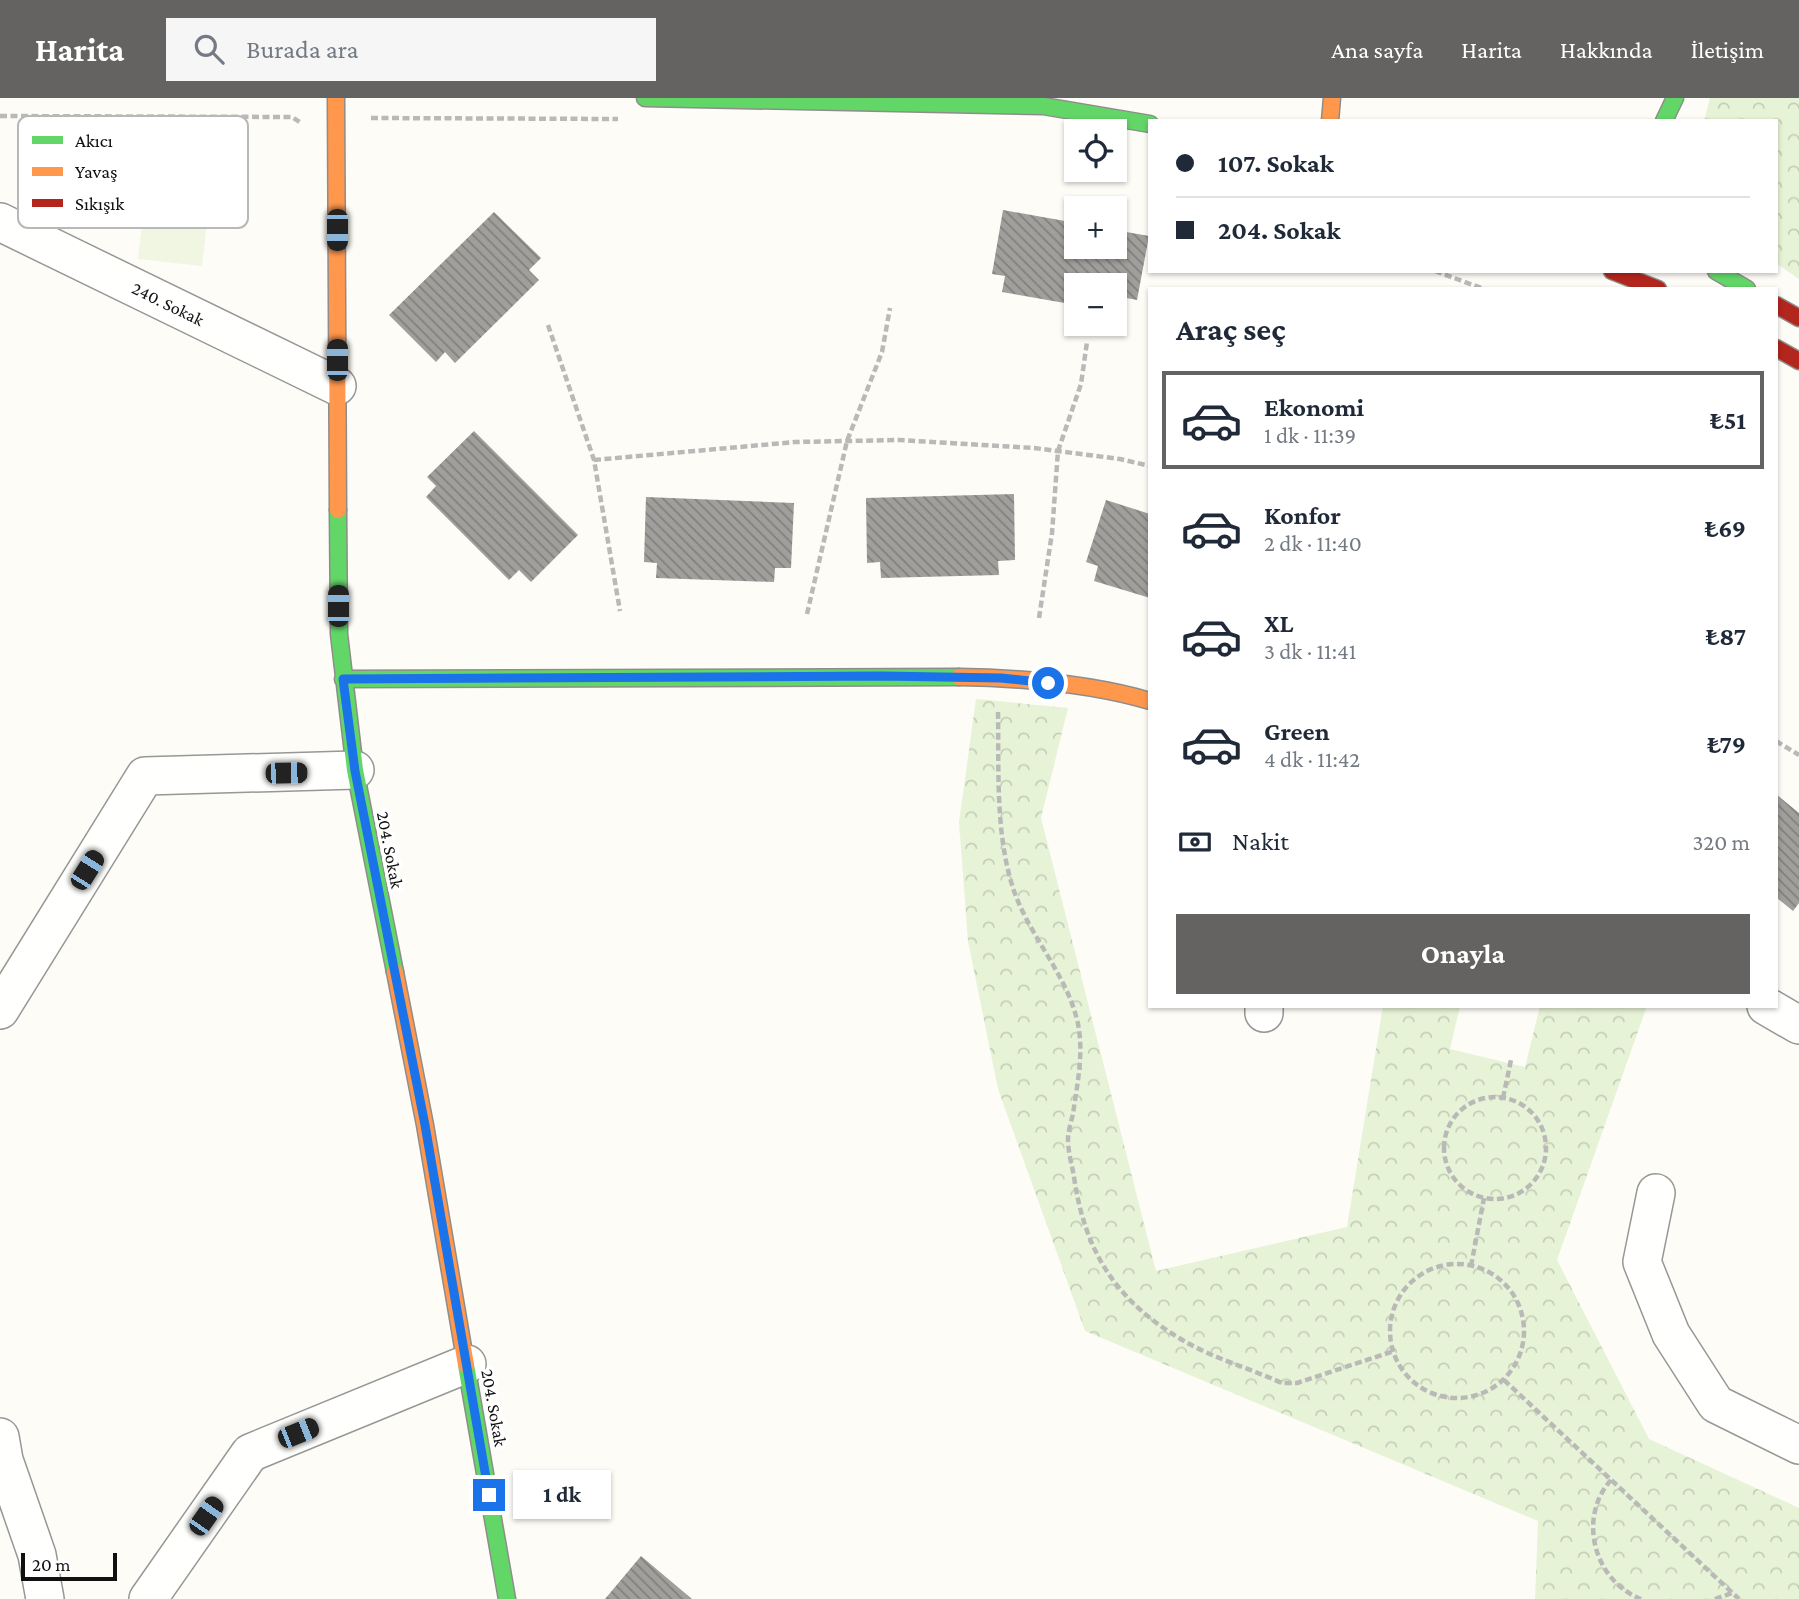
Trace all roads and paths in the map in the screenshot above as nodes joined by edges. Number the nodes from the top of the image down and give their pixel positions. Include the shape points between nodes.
1 (336, 98) edge
2 (645, 98) edge
3 (1332, 98) edge
4 (1675, 98) edge
5 (0, 116) edge
6 (18, 116) edge
7 (248, 117) edge
8 (1330, 119) edge
9 (1665, 119) edge
10 (1148, 124) edge
11 (308, 127) dead end
12 (0, 222) edge
13 (1440, 273) edge
14 (1617, 273) edge
15 (1719, 273) edge
16 (1479, 287) edge
17 (1653, 287) edge
18 (1744, 287) edge
19 (1778, 306) edge
20 (890, 308) dead end
21 (1799, 318) edge
22 (548, 325) dead end
23 (1087, 342) dead end
24 (1778, 349) edge
25 (1799, 361) edge
26 (337, 386) junction
27 (847, 441) junction
28 (1058, 451) junction
29 (594, 460) junction
30 (1148, 466) edge
31 (620, 611) dead end
32 (807, 614) dead end
33 (1039, 618) dead end
34 (1001, 678) junction
35 (343, 679) junction
36 (1148, 700) edge
37 (1778, 742) edge
38 (1799, 755) edge
39 (355, 771) junction
40 (1769, 1008) edge
41 (0, 1010) edge
42 (1799, 1025) edge
43 (1511, 1060) dead end
44 (1503, 1098) junction
45 (1656, 1193) dead end
46 (1484, 1198) junction
47 (1471, 1266) junction
48 (1394, 1351) junction
49 (467, 1364) junction
50 (1504, 1380) junction
51 (0, 1437) edge
52 (1799, 1445) edge
53 (1611, 1480) junction
54 (1732, 1593) junction
55 (45, 1599) edge
56 (148, 1599) edge
57 (507, 1599) edge
58 (1641, 1599) edge
59 (1714, 1599) edge
60 (1738, 1599) edge

1 - 26 street, 204. Sokak
2 - 10 street via 1043,106
3 - 8 street
4 - 9 street
5 - 6 path
7 - 11 path via 292,117
12 - 26 street, 240. Sokak
13 - 16 path
14 - 17 street
15 - 18 street
19 - 21 street
20 - 27 path via 883,352
22 - 29 path
23 - 28 path via 1081,384
24 - 25 street
26 - 35 street, 204. Sokak
27 - 28 path
27 - 29 path
27 - 32 path
28 - 30 path
28 - 33 path
29 - 31 path
34 - 35 street
34 - 36 street via 1117,691
34 - 48 path via 999,762 1005,859 1027,924 1045,950 1078,1023 1078,1077 1068,1139 1086,1234 1104,1270 1137,1309 1185,1342 1282,1382 1297,1383
35 - 39 street, 204. Sokak
37 - 38 path
39 - 41 street via 145,776
39 - 49 street, 204. Sokak
40 - 42 street
43 - 44 path
44 - 46 path via 1472,1103 1457,1113 1444,1146 1454,1179
44 - 46 path via 1534,1114 1546,1143 1545,1159 1529,1187 1500,1199
45 - 52 street via 1642,1262 1671,1335 1716,1404
46 - 47 path
47 - 48 path via 1432,1269 1412,1281 1391,1318
47 - 50 path via 1498,1278 1514,1294 1523,1315 1524,1339 1518,1361
48 - 50 path via 1408,1377 1445,1397 1487,1392
49 - 56 street via 250,1453
49 - 57 street, 204. Sokak
50 - 53 path
51 - 55 street via 37,1555
53 - 54 path
53 - 58 path via 1601,1491 1591,1528 1603,1565 1615,1584
54 - 59 path
54 - 60 path

